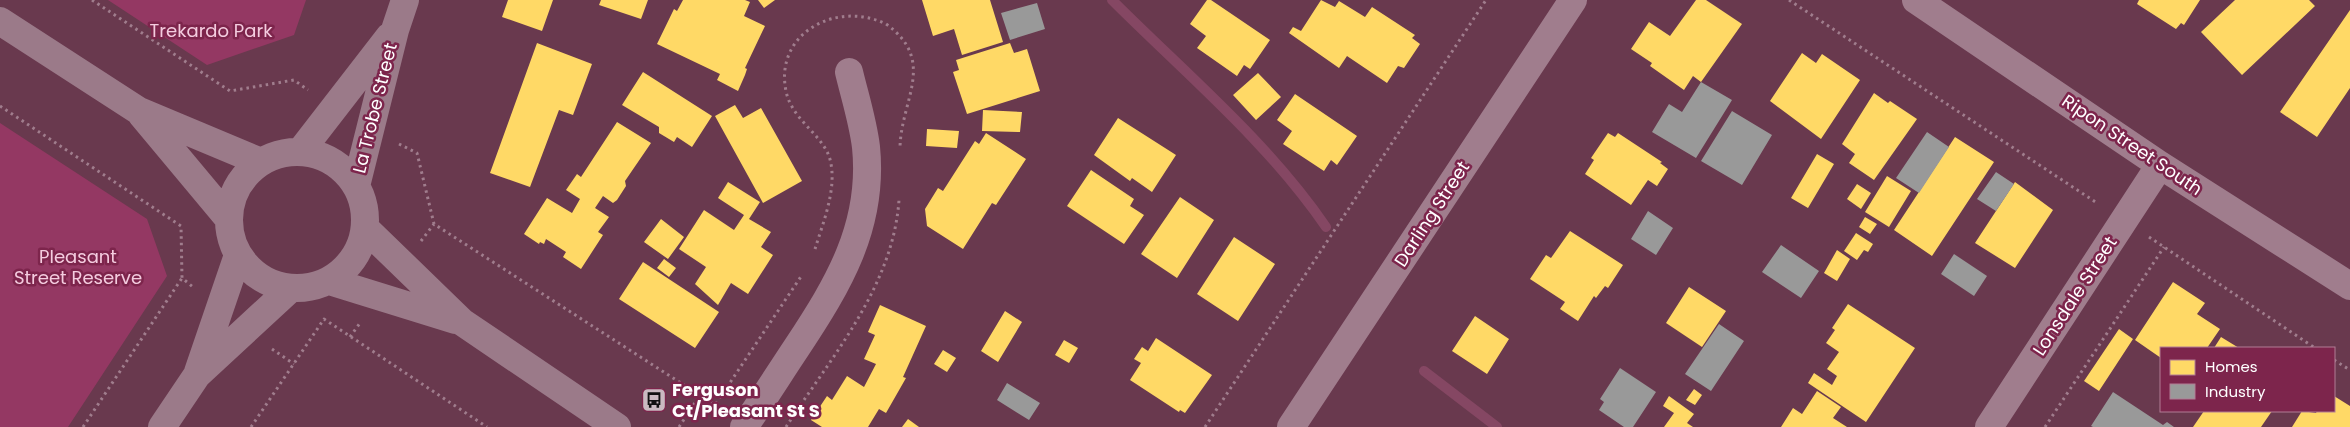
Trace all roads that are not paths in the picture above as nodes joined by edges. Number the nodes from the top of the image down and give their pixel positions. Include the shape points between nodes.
1 (405, 0) edge
2 (1572, 0) edge
3 (1916, 0) edge
4 (0, 22) edge
5 (395, 30) junction
6 (849, 72) dead end
7 (139, 112) junction
8 (300, 152) junction
9 (261, 162) junction
10 (2160, 165) junction
11 (356, 186) junction
12 (228, 218) junction
13 (365, 228) junction
14 (238, 255) junction
15 (329, 281) junction
16 (2350, 286) edge
17 (290, 288) junction
18 (462, 322) junction
19 (197, 375) junction
20 (162, 427) edge
21 (617, 427) edge
22 (744, 427) edge
23 (1291, 427) edge
24 (1989, 427) edge

1 - 5 main road, La Trobe Street
2 - 23 street, Darling Street
3 - 10 street, Ripon Street South
4 - 7 main road
5 - 8 main road, La Trobe Street
5 - 11 main road, La Trobe Street
6 - 22 street via 866,160 863,204 855,242 833,292
7 - 9 main road
7 - 12 main road
8 - 9 main road via 280,154
8 - 11 main road via 322,156 341,168
9 - 12 main road via 244,176 233,196
10 - 16 street, Ripon Street South
10 - 24 street, Lonsdale Street
11 - 13 main road via 362,199
12 - 14 main road
13 - 15 main road via 358,249 346,267
13 - 18 main road
14 - 17 main road via 252,272 269,283
14 - 19 main road
15 - 17 main road via 317,286
15 - 18 main road
17 - 19 main road
18 - 21 main road
19 - 20 main road

